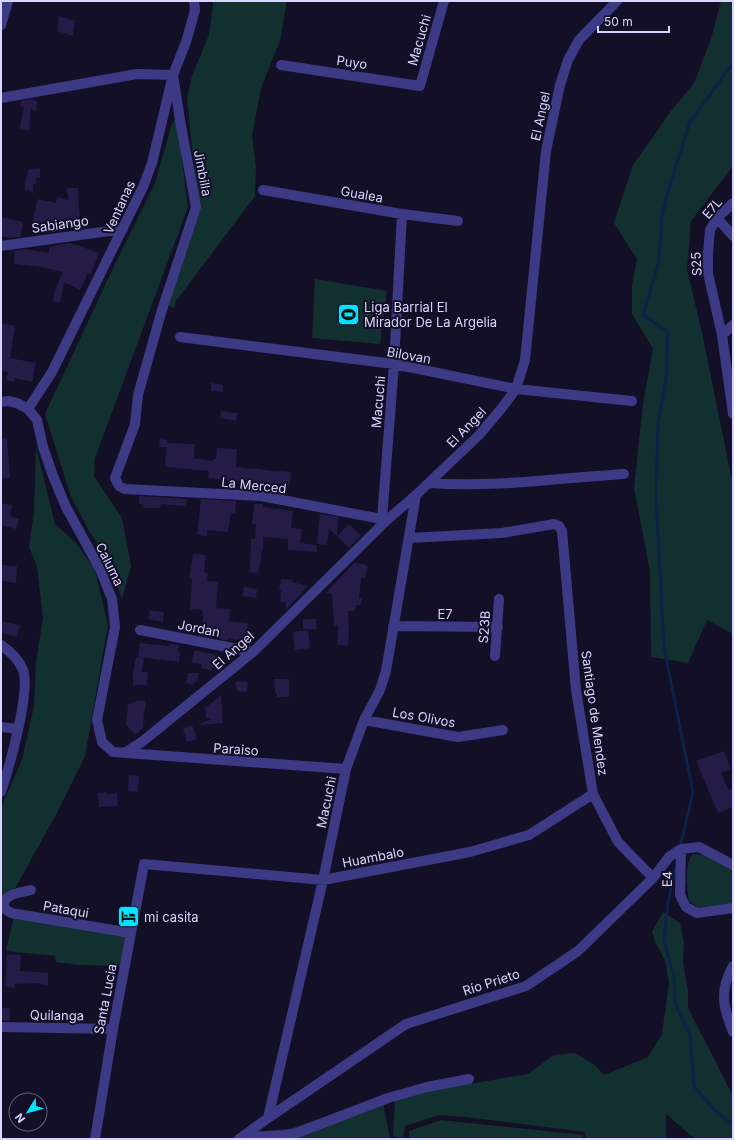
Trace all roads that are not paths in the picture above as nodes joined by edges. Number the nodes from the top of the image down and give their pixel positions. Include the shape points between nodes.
1 (8, 1) edge
2 (194, 1) edge
3 (444, 1) edge
4 (617, 1) edge
5 (1, 25) edge
6 (281, 66) dead end
7 (174, 75) junction
8 (420, 86) joint
9 (1, 98) edge
10 (263, 190) dead end
11 (733, 203) edge
12 (402, 214) junction
13 (717, 218) junction
14 (458, 221) dead end
15 (123, 229) junction
16 (710, 230) joint
17 (733, 236) edge
18 (1, 246) edge
19 (733, 325) edge
20 (722, 335) junction
21 (180, 337) dead end
22 (394, 364) junction
23 (516, 388) junction
24 (632, 401) dead end
25 (1, 402) edge
26 (28, 409) junction
27 (733, 412) edge
28 (624, 474) dead end
29 (430, 483) junction
30 (118, 486) joint
31 (416, 495) junction
32 (384, 519) junction
33 (409, 538) junction
34 (499, 599) dead end
35 (393, 626) junction
36 (498, 627) junction
37 (140, 630) dead end
38 (1, 645) edge
39 (254, 652) junction
40 (495, 656) dead end
41 (364, 720) junction
42 (1, 727) edge
43 (18, 729) junction
44 (503, 730) dead end
45 (125, 754) junction
46 (346, 769) junction
47 (1, 792) edge
48 (593, 794) junction
49 (681, 849) junction
50 (144, 864) joint
51 (733, 865) edge
52 (653, 878) junction
53 (322, 880) junction
54 (30, 890) dead end
55 (733, 908) edge
56 (131, 933) junction
57 (733, 966) edge
58 (729, 1011) edge
59 (1, 1027) edge
60 (113, 1029) junction
61 (733, 1032) edge
62 (469, 1080) dead end
63 (268, 1118) junction
64 (241, 1138) edge
65 (95, 1139) edge

1 - 5 street
2 - 7 street, Ventanas via 192,23
3 - 8 street, Macuchi
4 - 23 street, El Angel via 579,40 568,60 560,85 546,150 525,360
6 - 8 street, Puyo
7 - 9 street via 137,74
7 - 15 street, Ventanas via 152,163
7 - 30 street, Jimbilla via 196,207 159,320 138,395 135,424 116,478
10 - 12 street, Gualea
11 - 13 street, E7L
12 - 14 street, Gualea
12 - 22 street, Macuchi
13 - 16 street, E7L
13 - 17 street
15 - 18 street, Sabiango
15 - 26 street, Ventanas via 52,372
16 - 20 street, S25 via 708,273
19 - 20 street
20 - 27 street, S25
21 - 22 street, Bilovan
22 - 23 street, Bilovan
22 - 32 street, Macuchi
23 - 24 street, Bilovan
23 - 29 street, El Angel via 479,435
25 - 26 street via 17,403
26 - 45 street, Caluma via 37,420 43,447 66,507 100,569 112,599 115,627 97,720 102,742 113,752
28 - 29 street via 489,484
29 - 31 street, El Angel
30 - 32 street, La Merced via 125,489 261,496
31 - 32 street, El Angel
31 - 33 street, Macuchi
32 - 39 street, El Angel
33 - 35 street, Macuchi
33 - 48 street, Santiago de Mendez via 502,533 554,524 559,526 562,531 576,690
34 - 36 street, S23B
35 - 36 street, E7
35 - 41 street, Macuchi via 380,690
36 - 40 street, S23B
37 - 39 street, Jordan
38 - 43 street via 16,658 24,671 26,685
39 - 45 street, El Angel
41 - 44 street, Los Olivos via 458,737
41 - 46 street, Macuchi
42 - 43 street
43 - 47 street
45 - 46 street, Paraiso
46 - 53 street, Macuchi
48 - 52 street, Santiago de Mendez via 618,842
48 - 53 street, Huambalo via 529,835 470,852
49 - 51 street via 699,847
49 - 52 street, Río Prieto via 669,857
49 - 55 street, E4 via 680,895 686,907 697,913
50 - 53 street, Huambalo
50 - 56 street, Santa Lucia
52 - 63 street, Río Prieto via 578,951 526,986 406,1024
53 - 63 street, Macuchi
54 - 56 street, Pataqui via 6,898 3,903 5,910
56 - 60 street, Santa Lucia
57 - 58 street via 723,993
58 - 61 street
59 - 60 street, Quilanga
60 - 65 street, Santa Lucia
62 - 64 street via 427,1087 388,1098 297,1133
63 - 64 street, Río Prieto

